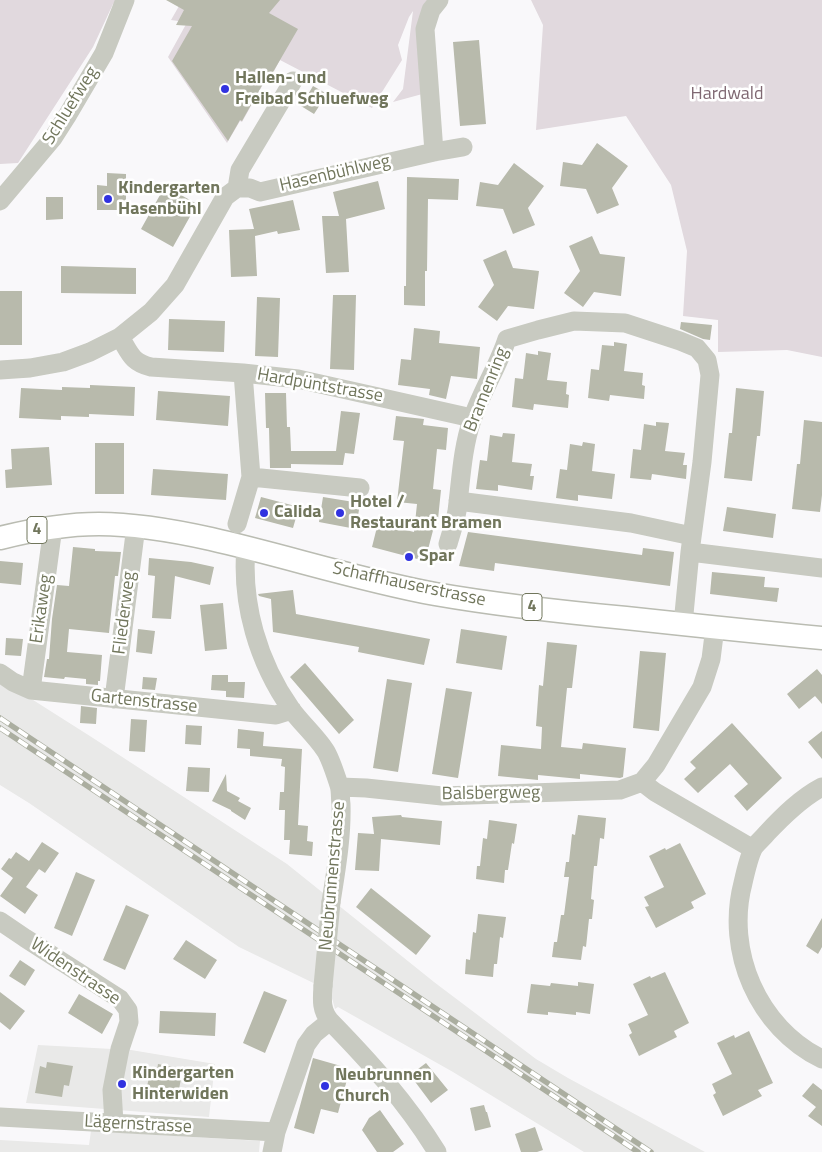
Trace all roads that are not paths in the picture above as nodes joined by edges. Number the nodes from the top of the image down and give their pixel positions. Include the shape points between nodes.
1 (125, 0) edge
2 (439, 0) edge
3 (293, 81) dead end
4 (463, 147) dead end
5 (434, 152) junction
6 (237, 188) junction
7 (0, 201) edge
8 (120, 337) junction
9 (0, 370) edge
10 (243, 373) junction
11 (472, 420) junction
12 (251, 477) junction
13 (360, 488) dead end
14 (458, 500) junction
15 (237, 524) dead end
16 (136, 526) junction
17 (53, 527) junction
18 (0, 538) edge
19 (448, 544) dead end
20 (691, 544) junction
21 (246, 547) junction
22 (822, 568) edge
23 (683, 624) junction
24 (715, 627) junction
25 (822, 638) edge
26 (0, 673) edge
27 (31, 690) junction
28 (114, 699) junction
29 (292, 710) junction
30 (642, 782) junction
31 (340, 787) junction
32 (822, 787) edge
33 (753, 848) junction
34 (0, 921) edge
35 (330, 1021) junction
36 (822, 1059) edge
37 (0, 1117) edge
38 (114, 1123) junction
39 (276, 1132) junction
40 (272, 1152) edge
41 (437, 1152) edge

1 - 7 street, Schluefweg via 104,53 63,123
2 - 5 street via 431,10 425,29
3 - 6 street via 240,170
4 - 5 street, Hasenbühlweg
5 - 6 street, Hasenbühlweg via 260,192
6 - 8 street via 225,197 175,285 151,312
8 - 9 street via 64,362
8 - 10 street, Hardpüntstrasse via 134,360 151,367
10 - 11 street, Hardpüntstrasse via 298,379
10 - 12 street
11 - 14 street, Bramenring
11 - 20 street, Bramenring via 507,340 538,330 574,322 625,323 697,348 707,360 710,375
12 - 13 street
12 - 15 street
14 - 19 street, Bramenring
14 - 20 street via 631,523
16 - 17 main road, Schaffhauserstrasse / 4
16 - 21 main road, Schaffhauserstrasse / 4 via 186,533
16 - 28 street, Fliederweg
17 - 18 main road, Schaffhauserstrasse / 4
17 - 27 street, Erikaweg
20 - 22 street
20 - 23 street, Bramenring
21 - 23 main road, Schaffhauserstrasse / 4 via 434,594
21 - 29 street, Neubrunnenstrasse via 248,601 254,631 274,683
23 - 24 main road, Schaffhauserstrasse / 4
24 - 25 main road, Schaffhauserstrasse / 4
24 - 30 street via 711,659 702,687 656,765
26 - 27 street, Gartenstrasse
27 - 28 street, Gartenstrasse
28 - 29 street, Gartenstrasse via 276,715
29 - 31 street, Neubrunnenstrasse via 326,751
30 - 31 street, Balsbergweg via 620,790 442,796
30 - 33 street
31 - 35 street, Neubrunnenstrasse, bridge via 341,823 322,1003
32 - 33 street via 799,802
33 - 36 street via 738,909 739,946 746,971 756,994 776,1024 804,1049
34 - 38 street, Widenstrasse via 120,998 128,1010 112,1090
35 - 39 street via 306,1045
35 - 41 street via 382,1076
37 - 38 street, Lägernstrasse
38 - 39 street, Lägernstrasse
39 - 40 street

